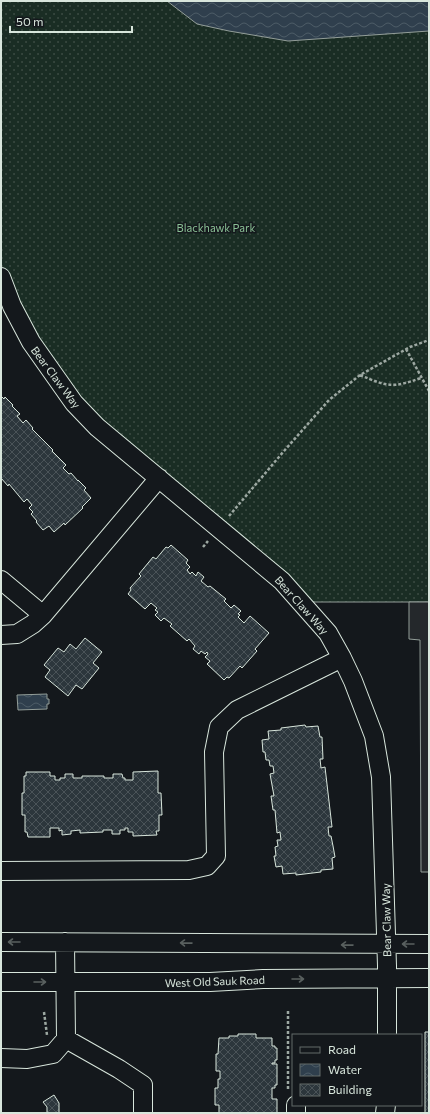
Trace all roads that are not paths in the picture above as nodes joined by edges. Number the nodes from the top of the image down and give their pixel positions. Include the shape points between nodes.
1 (1, 277) edge
2 (159, 478) junction
3 (1, 580) edge
4 (43, 615) junction
5 (1, 635) edge
6 (342, 658) junction
7 (1, 871) edge
8 (1, 942) edge
9 (65, 942) junction
10 (429, 944) edge
11 (386, 945) junction
12 (429, 978) edge
13 (387, 979) junction
14 (1, 982) edge
15 (66, 982) junction
16 (388, 1034) edge
17 (66, 1039) junction
18 (1, 1058) edge
19 (143, 1113) edge

1 - 2 street, Bear Claw Way via 12,306 31,342 74,403 97,427
2 - 4 street
2 - 6 street, Bear Claw Way via 282,581 328,633
3 - 4 street
4 - 5 street via 17,634
6 - 7 street via 237,710 219,727 214,752 216,856 207,866 189,870
6 - 11 street, Bear Claw Way via 374,736 381,777
9 -> 8 street
11 -> 9 street
9 - 15 street
10 -> 11 street
11 - 13 street, Bear Claw Way
12 - 13 street, West Old Sauk Road
15 -> 13 street, West Old Sauk Road
13 - 16 street, Bear Claw Way
14 -> 15 street, West Old Sauk Road
15 - 17 street
17 - 18 street via 53,1054 28,1059
17 - 19 street via 143,1085

